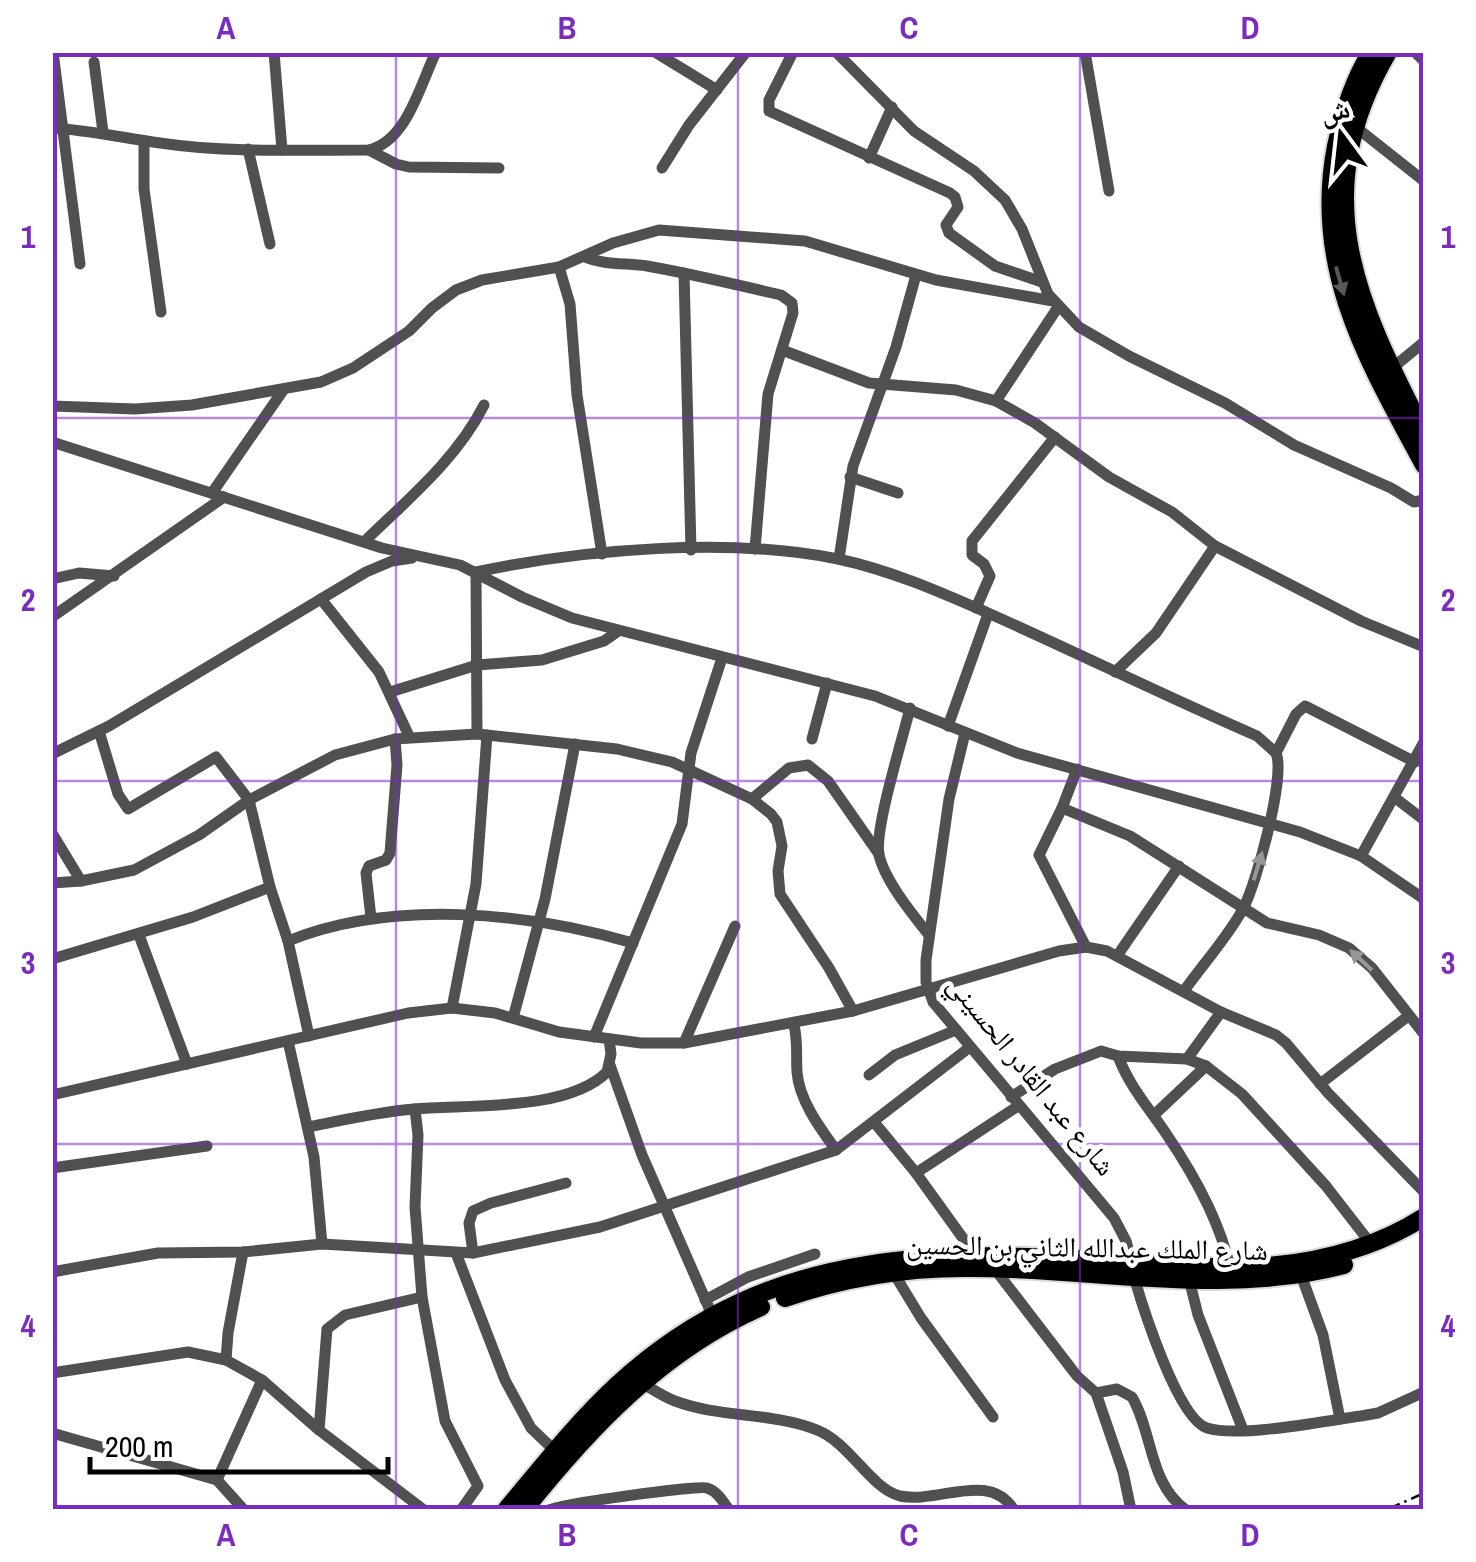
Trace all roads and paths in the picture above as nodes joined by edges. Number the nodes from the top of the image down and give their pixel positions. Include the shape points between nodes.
1 (53, 52) edge
2 (274, 52) edge
3 (436, 52) edge
4 (656, 52) edge
5 (685, 52) edge
6 (746, 52) edge
7 (793, 52) edge
8 (836, 52) edge
9 (1085, 52) edge
10 (1371, 52) edge
11 (1388, 52) edge
12 (1415, 52) edge
13 (1424, 60) edge
14 (94, 62) dead end
15 (676, 64) junction
16 (717, 90) junction
17 (892, 107) junction
18 (57, 128) edge
19 (1357, 128) junction
20 (102, 132) junction
21 (144, 140) junction
22 (248, 150) junction
23 (282, 150) junction
24 (368, 150) junction
25 (870, 158) junction
26 (499, 168) dead end
27 (662, 168) dead end
28 (1424, 182) edge
29 (1109, 192) dead end
30 (270, 244) dead end
31 (584, 256) junction
32 (80, 264) dead end
33 (560, 267) junction
34 (684, 273) junction
35 (916, 275) junction
36 (1042, 282) junction
37 (1055, 304) junction
38 (160, 312) dead end
39 (1424, 342) edge
40 (782, 350) junction
41 (1390, 370) junction
42 (883, 386) junction
43 (284, 389) junction
44 (996, 401) junction
45 (484, 404) dead end
46 (52, 406) edge
47 (1424, 433) edge
48 (1055, 437) junction
49 (52, 442) edge
50 (1424, 465) edge
51 (850, 478) junction
52 (898, 493) dead end
53 (218, 495) junction
54 (1424, 500) edge
55 (364, 542) junction
56 (1215, 546) junction
57 (756, 549) junction
58 (692, 550) junction
59 (602, 554) junction
60 (417, 558) junction
61 (840, 559) junction
62 (476, 572) junction
63 (114, 576) junction
64 (52, 579) edge
65 (321, 599) junction
66 (982, 611) junction
67 (52, 617) edge
68 (617, 632) junction
69 (1424, 647) edge
70 (722, 658) junction
71 (477, 665) junction
72 (1116, 672) junction
73 (827, 682) junction
74 (390, 692) junction
75 (910, 708) junction
76 (948, 726) junction
77 (99, 731) junction
78 (965, 734) junction
79 (482, 735) junction
80 (402, 738) junction
81 (812, 739) dead end
82 (1424, 742) edge
83 (575, 744) junction
84 (1276, 753) junction
85 (52, 754) edge
86 (1415, 762) junction
87 (1076, 769) junction
88 (688, 770) junction
89 (1394, 797) junction
90 (752, 799) junction
91 (250, 800) junction
92 (1062, 808) junction
93 (1424, 820) edge
94 (1268, 823) junction
95 (52, 833) edge
96 (879, 854) junction
97 (1361, 856) junction
98 (1179, 866) junction
99 (81, 881) junction
100 (52, 882) edge
101 (270, 886) junction
102 (1424, 899) edge
103 (1244, 908) junction
104 (470, 917) junction
105 (371, 918) junction
106 (539, 920) junction
107 (735, 926) dead end
108 (139, 935) junction
109 (929, 935) junction
110 (288, 941) junction
111 (633, 943) junction
112 (1086, 946) junction
113 (1117, 956) junction
114 (52, 959) edge
115 (928, 989) junction
116 (1184, 991) junction
117 (452, 1008) junction
118 (853, 1011) junction
119 (1221, 1012) junction
120 (1407, 1017) junction
121 (513, 1018) junction
122 (794, 1024) junction
123 (956, 1030) junction
124 (1424, 1034) edge
125 (309, 1036) junction
126 (594, 1036) junction
127 (609, 1039) junction
128 (288, 1041) junction
129 (684, 1043) junction
130 (970, 1047) junction
131 (1118, 1056) junction
132 (1188, 1060) junction
133 (187, 1064) junction
134 (610, 1064) junction
135 (1206, 1066) junction
136 (869, 1075) dead end
137 (1320, 1084) junction
138 (52, 1095) edge
139 (1014, 1101) junction
140 (416, 1108) junction
141 (1154, 1115) junction
142 (874, 1122) junction
143 (308, 1126) junction
144 (207, 1146) dead end
145 (836, 1150) junction
146 (52, 1168) edge
147 (916, 1173) junction
148 (566, 1182) dead end
149 (1424, 1192) edge
150 (664, 1208) junction
151 (1424, 1217) edge
152 (1424, 1231) edge
153 (322, 1244) junction
154 (1371, 1244) junction
155 (419, 1248) junction
156 (243, 1252) junction
157 (456, 1253) junction
158 (472, 1253) junction
159 (815, 1254) dead end
160 (975, 1255) junction
161 (994, 1268) junction
162 (1230, 1268) junction
163 (1132, 1270) junction
164 (52, 1272) edge
165 (893, 1272) junction
166 (1301, 1275) junction
167 (1188, 1279) junction
168 (422, 1297) junction
169 (709, 1308) junction
170 (226, 1360) junction
171 (52, 1372) edge
172 (262, 1380) junction
173 (642, 1383) junction
174 (1424, 1392) edge
175 (1096, 1393) junction
176 (993, 1418) dead end
177 (1340, 1419) junction
178 (319, 1430) junction
179 (1243, 1430) junction
180 (52, 1434) edge
181 (555, 1451) junction
182 (217, 1480) junction
183 (898, 1495) junction
184 (531, 1508) edge
185 (244, 1510) edge
186 (424, 1510) edge
187 (461, 1510) edge
188 (506, 1510) edge
189 (550, 1510) edge
190 (729, 1510) edge
191 (900, 1510) edge
192 (1014, 1510) edge
193 (1131, 1510) edge
194 (1186, 1510) edge

1 - 18 street
2 - 23 street
3 - 24 street via 392,140
4 - 15 street
5 - 15 street
6 - 16 street
7 - 25 street via 769,111
8 - 17 street
9 - 29 street
10 -> 50 main road via 1340,128 1329,200 1331,243 1361,342
11 - 19 main road
12 - 13 street
14 - 20 street
15 - 16 street
16 - 27 street
17 - 25 street
17 - 36 street via 1005,200
18 - 20 street
18 - 32 street
19 - 28 street
19 - 41 main road via 1345,202 1348,245
20 - 21 street
21 - 22 street
21 - 38 street
22 - 23 street
22 - 30 street
23 - 24 street
24 - 26 street via 409,167
25 - 36 street via 950,193 958,206 948,233 986,261
31 - 33 street
31 - 34 street
31 - 35 street via 642,233 676,230 806,241
33 - 43 street via 456,290 353,368
33 - 59 street
34 - 40 street via 789,298 793,313
34 - 58 street
35 - 37 street
35 - 42 street
36 - 37 street
37 - 44 street
37 - 54 street via 1106,343 1294,445 1414,502
39 - 41 street
40 - 42 street
40 - 57 street via 766,407
41 - 47 main road
42 - 44 street via 956,390
42 - 51 street
43 - 46 street via 135,409
43 - 53 street
44 - 48 street
45 - 55 street via 452,454
48 - 56 street
48 - 66 street via 972,541 972,555 990,576
49 - 53 street
51 - 52 street
51 - 61 street
53 - 55 street
53 - 63 street
55 - 60 street
56 - 69 street
56 - 72 street via 1156,633
57 - 58 street
57 - 61 street
58 - 59 street
59 - 62 street
60 - 62 street
60 - 65 street via 366,572
61 - 66 street
62 - 68 street
62 - 71 street
63 - 64 street via 79,572
63 - 67 street
65 - 74 street
65 - 77 street
66 - 72 street
66 - 76 street
68 - 70 street
68 - 71 street via 542,660
70 - 73 street
70 - 88 street
71 - 74 street
71 - 79 street
72 - 84 street via 1258,736
73 - 75 street
73 - 81 street
74 - 80 street
75 - 76 street
75 - 96 street
76 - 78 street
77 - 85 street
77 - 91 street via 128,809 216,758
78 - 87 street
78 - 109 street, شارع عبد القادر الحسيني
79 - 80 street
79 - 83 street
79 - 104 street via 480,849
80 - 91 street via 335,755
80 - 105 street via 390,853 366,869
82 - 86 street
83 - 88 street via 658,757
83 - 106 street
84 - 86 street via 1305,706
84 - 94 street via 1279,778
86 - 89 street
87 - 92 street
87 - 94 street
88 - 90 street
88 - 111 street via 682,824
89 - 93 street
89 - 97 street
90 - 96 street via 789,768 808,765 828,781
90 - 118 street via 777,822 778,883 786,905
91 - 99 street via 162,857
91 - 101 street
92 - 98 street via 1119,830
92 - 112 street via 1040,860
94 - 97 street
103 -> 94 street
95 - 99 street
96 - 109 street
97 - 102 street
98 - 103 street
98 - 113 street
99 - 100 street
101 - 108 street
101 - 110 street
103 - 116 street
120 -> 103 street via 1349,948 1267,923
104 - 105 street
104 - 106 street
104 - 117 street
105 - 110 street
106 - 111 street
106 - 121 street
107 - 129 street
108 - 114 street
108 - 133 street
109 - 115 street, شارع عبد القادر الحسيني
110 - 125 street
111 - 126 street
112 - 113 street
112 - 115 street
113 - 116 street
115 - 118 street
115 - 123 street, شارع عبد القادر الحسيني
116 - 119 street
117 - 121 street
117 - 125 street
118 - 122 street
119 - 132 street
119 - 137 street via 1286,1043
120 - 124 street
120 - 137 street
121 - 126 street
122 - 129 street
122 - 145 street via 799,1084
123 - 130 street, شارع عبد القادر الحسيني
123 - 136 street via 903,1050
125 - 128 street
126 - 127 street
127 - 129 street
127 - 134 street
128 - 133 street
128 - 143 street
130 - 139 street, شارع عبد القادر الحسيني
130 - 142 street
131 - 132 street
131 - 139 street via 1101,1050 1084,1056 1043,1076
131 - 141 street
132 - 135 street
133 - 138 street
134 - 140 street via 588,1086 552,1096
134 - 150 street
135 - 141 street
135 - 154 street via 1242,1094
137 - 149 street
139 - 147 street
139 - 163 street, شارع عبد القادر الحسيني via 1114,1218
140 - 143 street
140 - 155 street
141 - 162 street via 1214,1218
142 - 145 street
142 - 147 street
143 - 153 street
144 - 146 street
145 - 150 street
147 - 160 street
148 - 158 street via 473,1211
150 - 158 street
150 - 169 street
151 - 154 main road, شارع الملك عبدالله الثاني بن الحسين
152 - 166 main road, شارع الملك عبدالله الثاني بن الحسين via 1379,1254
153 - 155 street
153 - 156 street
154 - 162 main road, شارع الملك عبدالله الثاني بن الحسين via 1309,1261
155 - 157 street
155 - 168 street
156 - 164 street via 158,1253
156 - 170 street
157 - 158 street
157 - 181 street via 505,1380 530,1428
159 - 169 street via 748,1277
160 - 163 main road, شارع الملك عبدالله الثاني بن الحسين
160 - 169 main road, شارع الملك عبدالله الثاني بن الحسين via 858,1265
161 - 163 main road, شارع الملك عبدالله الثاني بن الحسين
161 - 165 main road, شارع الملك عبدالله الثاني بن الحسين
161 - 175 street
162 - 163 main road, شارع الملك عبدالله الثاني بن الحسين
163 - 167 main road, شارع الملك عبدالله الثاني بن الحسين
163 - 179 street, شارع عبد القادر الحسيني via 1156,1344 1190,1414 1208,1428
165 - 173 main road, شارع الملك عبدالله الثاني بن الحسين via 802,1292 750,1312
165 - 176 street
166 - 167 main road, شارع الملك عبدالله الثاني بن الحسين
166 - 177 street via 1323,1335
167 - 179 street
168 - 178 street via 345,1315 327,1329
168 - 187 street via 445,1422 478,1486
169 - 181 main road, شارع الملك عبدالله الثاني بن الحسين via 626,1377
170 - 171 street via 188,1352
170 - 172 street
172 - 178 street
172 - 182 street
173 - 183 street via 675,1401 818,1430
173 - 184 main road, شارع الملك عبدالله الثاني بن الحسين via 593,1429
174 - 177 street, شارع عبد القادر الحسيني via 1378,1413
175 - 193 street
175 - 194 street via 1117,1389 1132,1397 1162,1484
177 - 179 street, شارع عبد القادر الحسيني
178 - 186 street
180 - 182 street
181 - 188 main road, شارع الملك عبدالله الثاني بن الحسين
182 - 185 street
183 - 191 street
183 - 192 street via 988,1490 1002,1494
189 - 190 street via 700,1486

